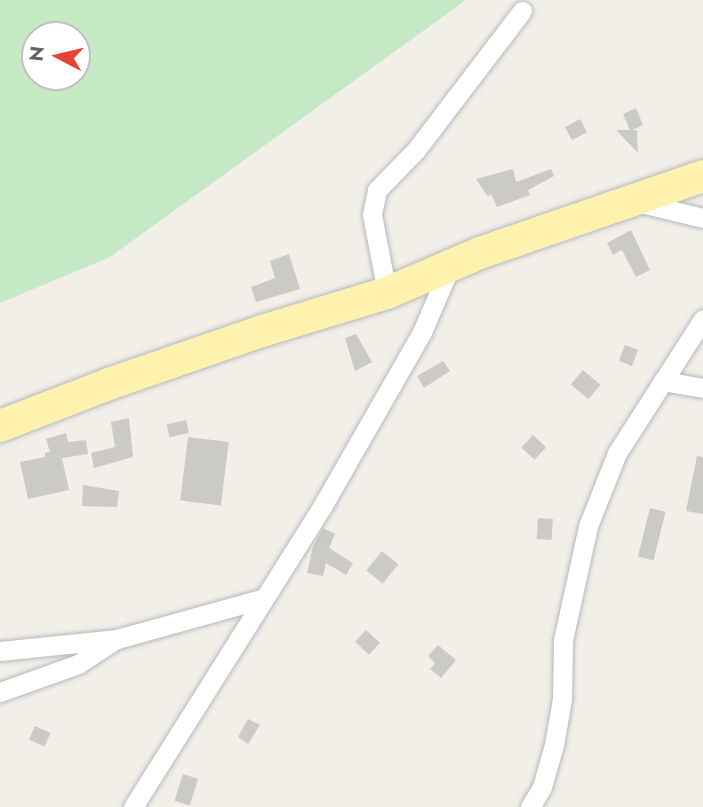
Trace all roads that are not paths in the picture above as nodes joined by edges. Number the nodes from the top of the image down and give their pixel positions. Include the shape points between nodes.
1 (522, 11) dead end
2 (703, 176) edge
3 (629, 200) junction
4 (703, 218) edge
5 (450, 267) junction
6 (387, 293) junction
7 (703, 319) edge
8 (663, 381) junction
9 (703, 388) edge
10 (0, 426) edge
11 (261, 599) junction
12 (117, 639) junction
13 (0, 651) edge
14 (0, 692) edge
15 (133, 807) edge
16 (530, 807) edge

1 - 6 street via 416,150 377,190 372,214
2 - 3 main road
3 - 4 street
3 - 5 main road
5 - 6 main road
5 - 11 street via 422,332 323,505
6 - 10 main road via 262,331
7 - 8 street
8 - 9 street
8 - 16 street via 617,453 589,526 563,640 562,699 554,745 542,787
11 - 12 street
11 - 15 street
12 - 13 street
12 - 14 street via 78,664

